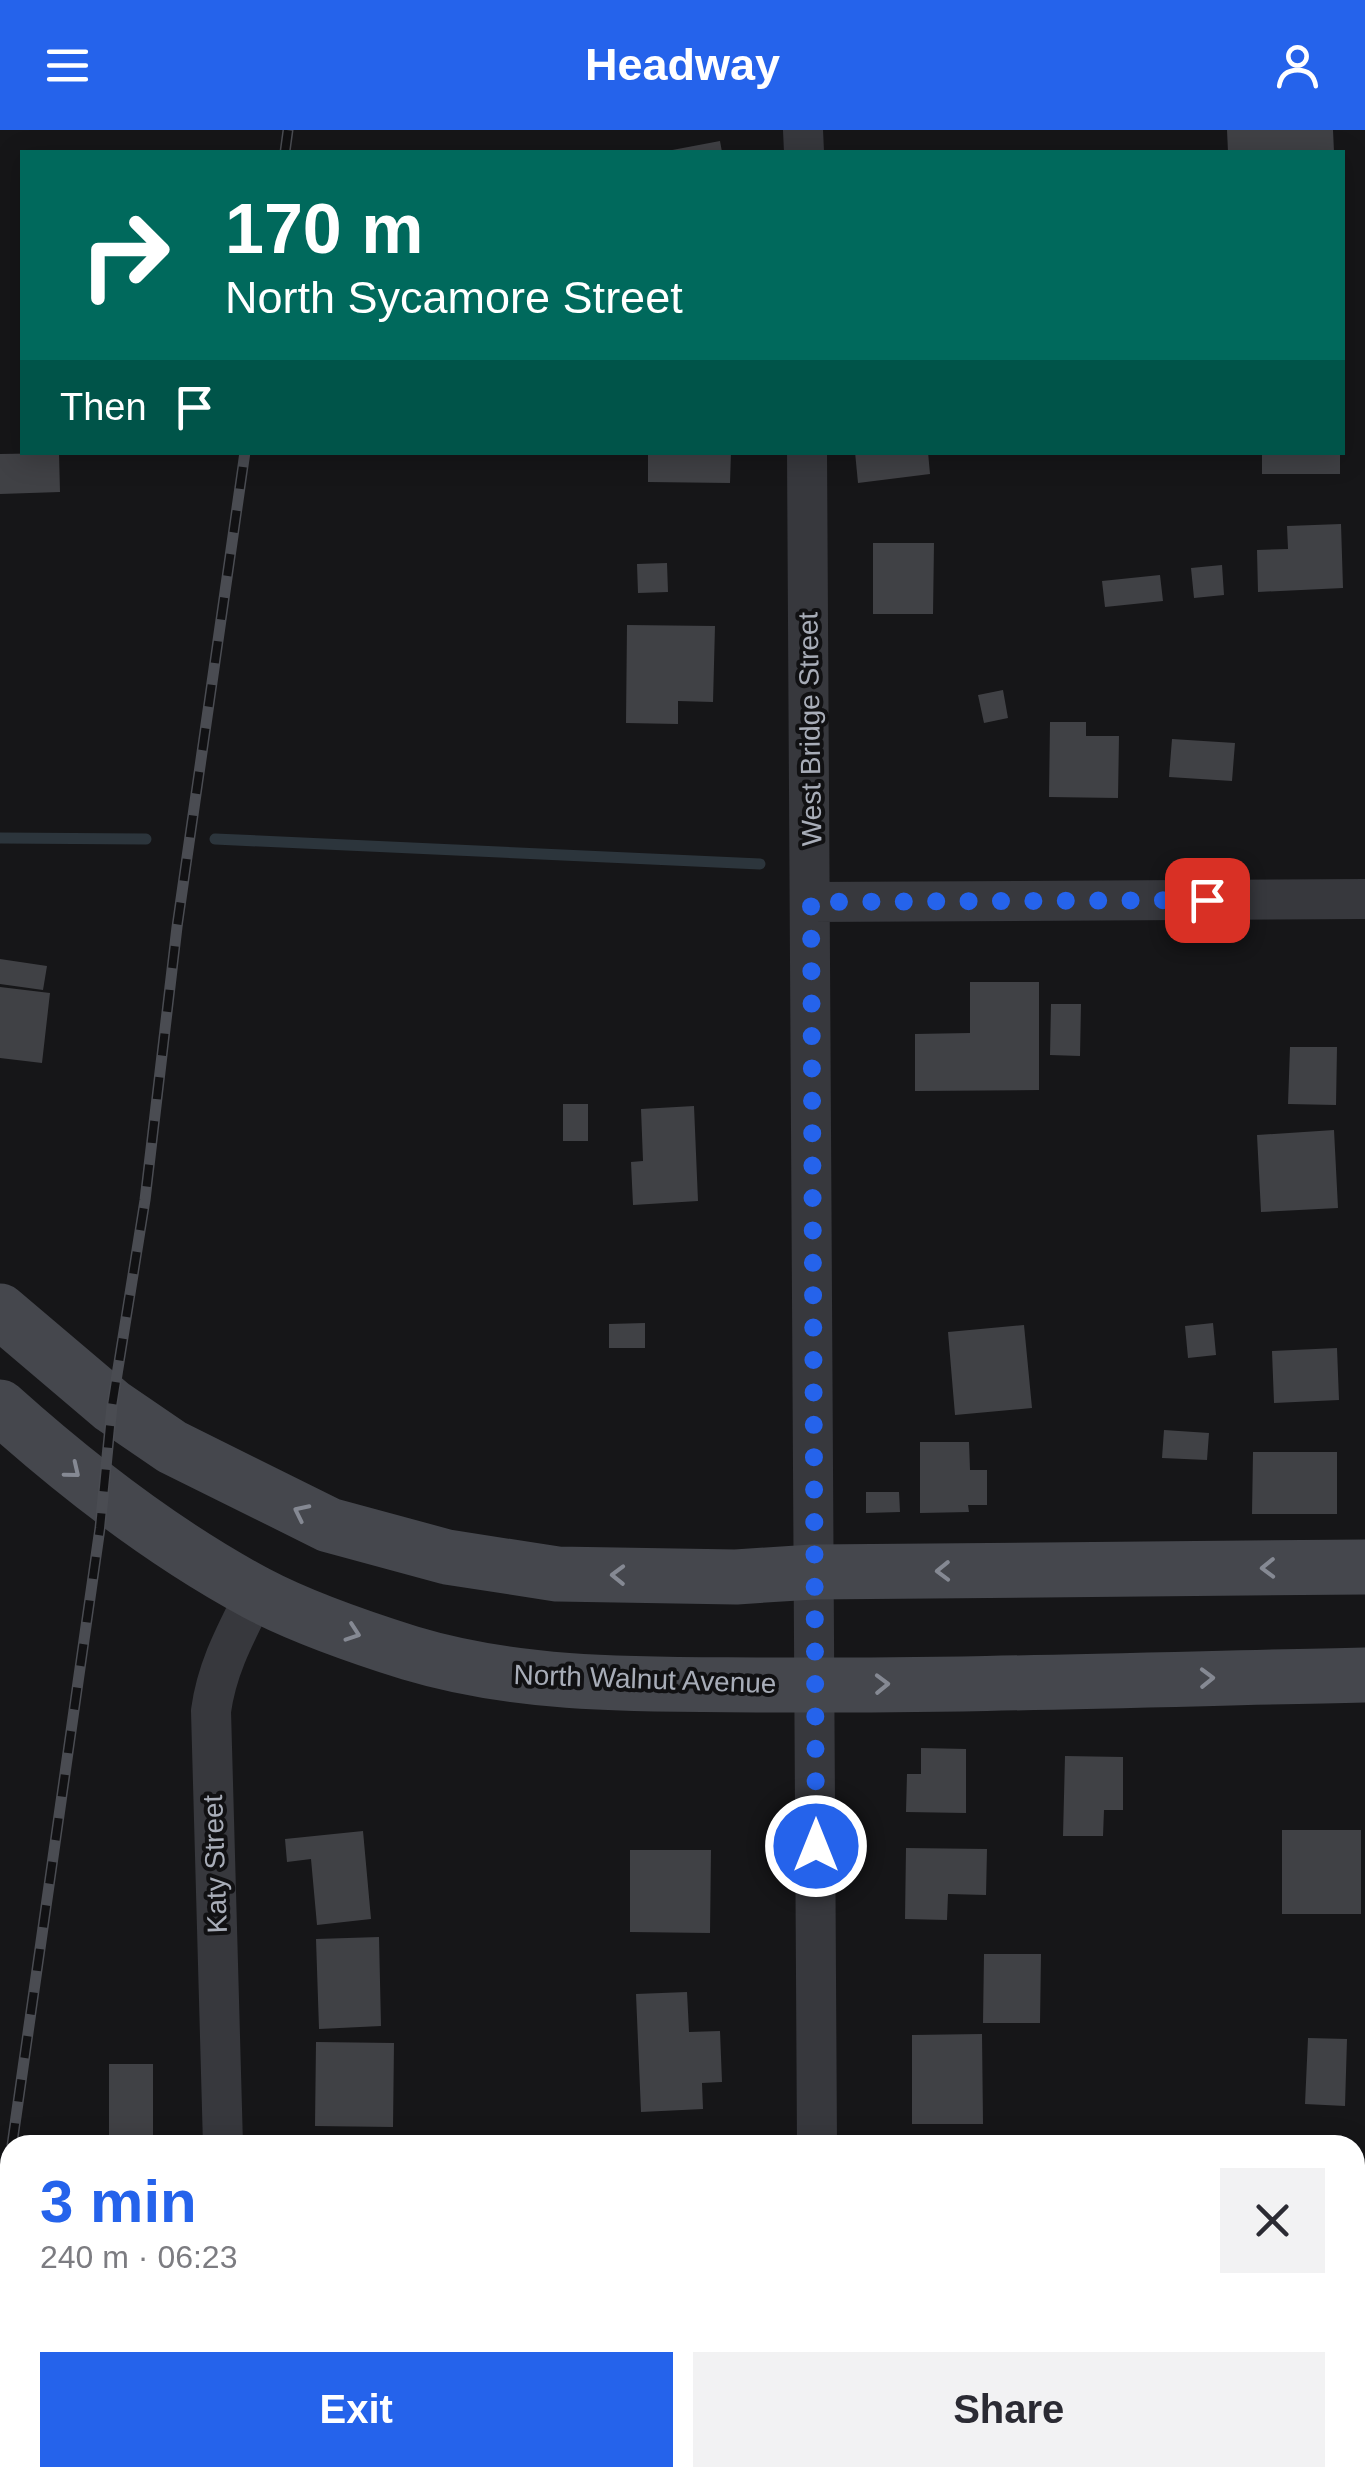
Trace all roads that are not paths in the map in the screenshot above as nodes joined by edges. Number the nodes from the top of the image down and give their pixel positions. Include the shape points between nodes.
1 (807, 455) edge
2 (1365, 899) edge
3 (811, 902) junction
4 (0, 1312) edge
5 (0, 1407) edge
6 (1365, 1567) edge
7 (813, 1572) junction
8 (256, 1593) junction
9 (1365, 1675) edge
10 (815, 1685) junction
11 (223, 2135) edge
12 (817, 2135) edge

1 - 3 street, West Bridge Street
2 - 3 street
3 - 7 street, West Bridge Street
7 -> 4 main road via 557,1574 447,1556 329,1525 172,1448
5 -> 8 main road, North Walnut Avenue via 72,1471
6 -> 7 main road
7 - 10 street, West Bridge Street
8 -> 10 main road, North Walnut Avenue via 411,1653 509,1675
8 - 11 street, Katy Street via 225,1653 211,1711
10 -> 9 main road, North Walnut Avenue
10 - 12 street, West Bridge Street

